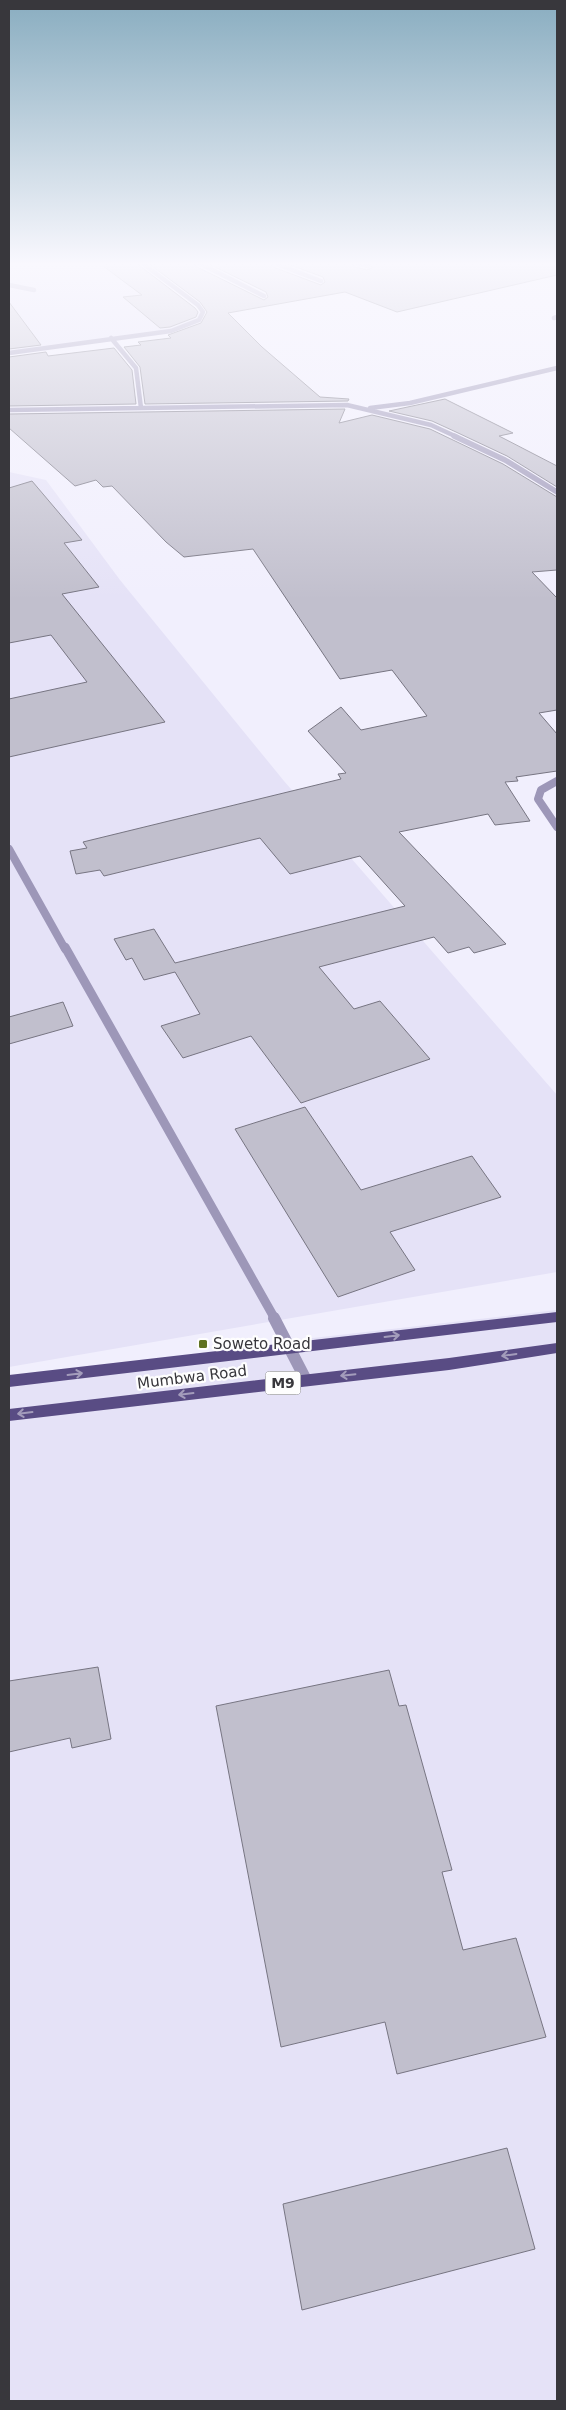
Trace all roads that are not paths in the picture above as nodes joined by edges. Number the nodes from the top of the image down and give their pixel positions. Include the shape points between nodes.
1 (137, 375) edge
2 (525, 375) edge
3 (141, 408) junction
4 (366, 409) junction
5 (9, 410) edge
6 (557, 492) edge
7 (557, 780) edge
8 (557, 827) edge
9 (9, 849) edge
10 (557, 1317) edge
11 (292, 1348) junction
12 (557, 1348) edge
13 (306, 1380) junction
14 (9, 1381) edge
15 (9, 1414) edge

1 - 3 street
2 - 4 street
3 - 4 street via 332,404
3 - 5 street
4 - 6 street via 432,425 504,460
7 - 8 street via 541,790 538,799
9 - 11 street
11 -> 10 main road, Mumbwa Road / M9
11 - 13 street
14 -> 11 main road, Mumbwa Road / M9
12 -> 13 main road, Mumbwa Road / M9
13 -> 15 main road, Mumbwa Road / M9

